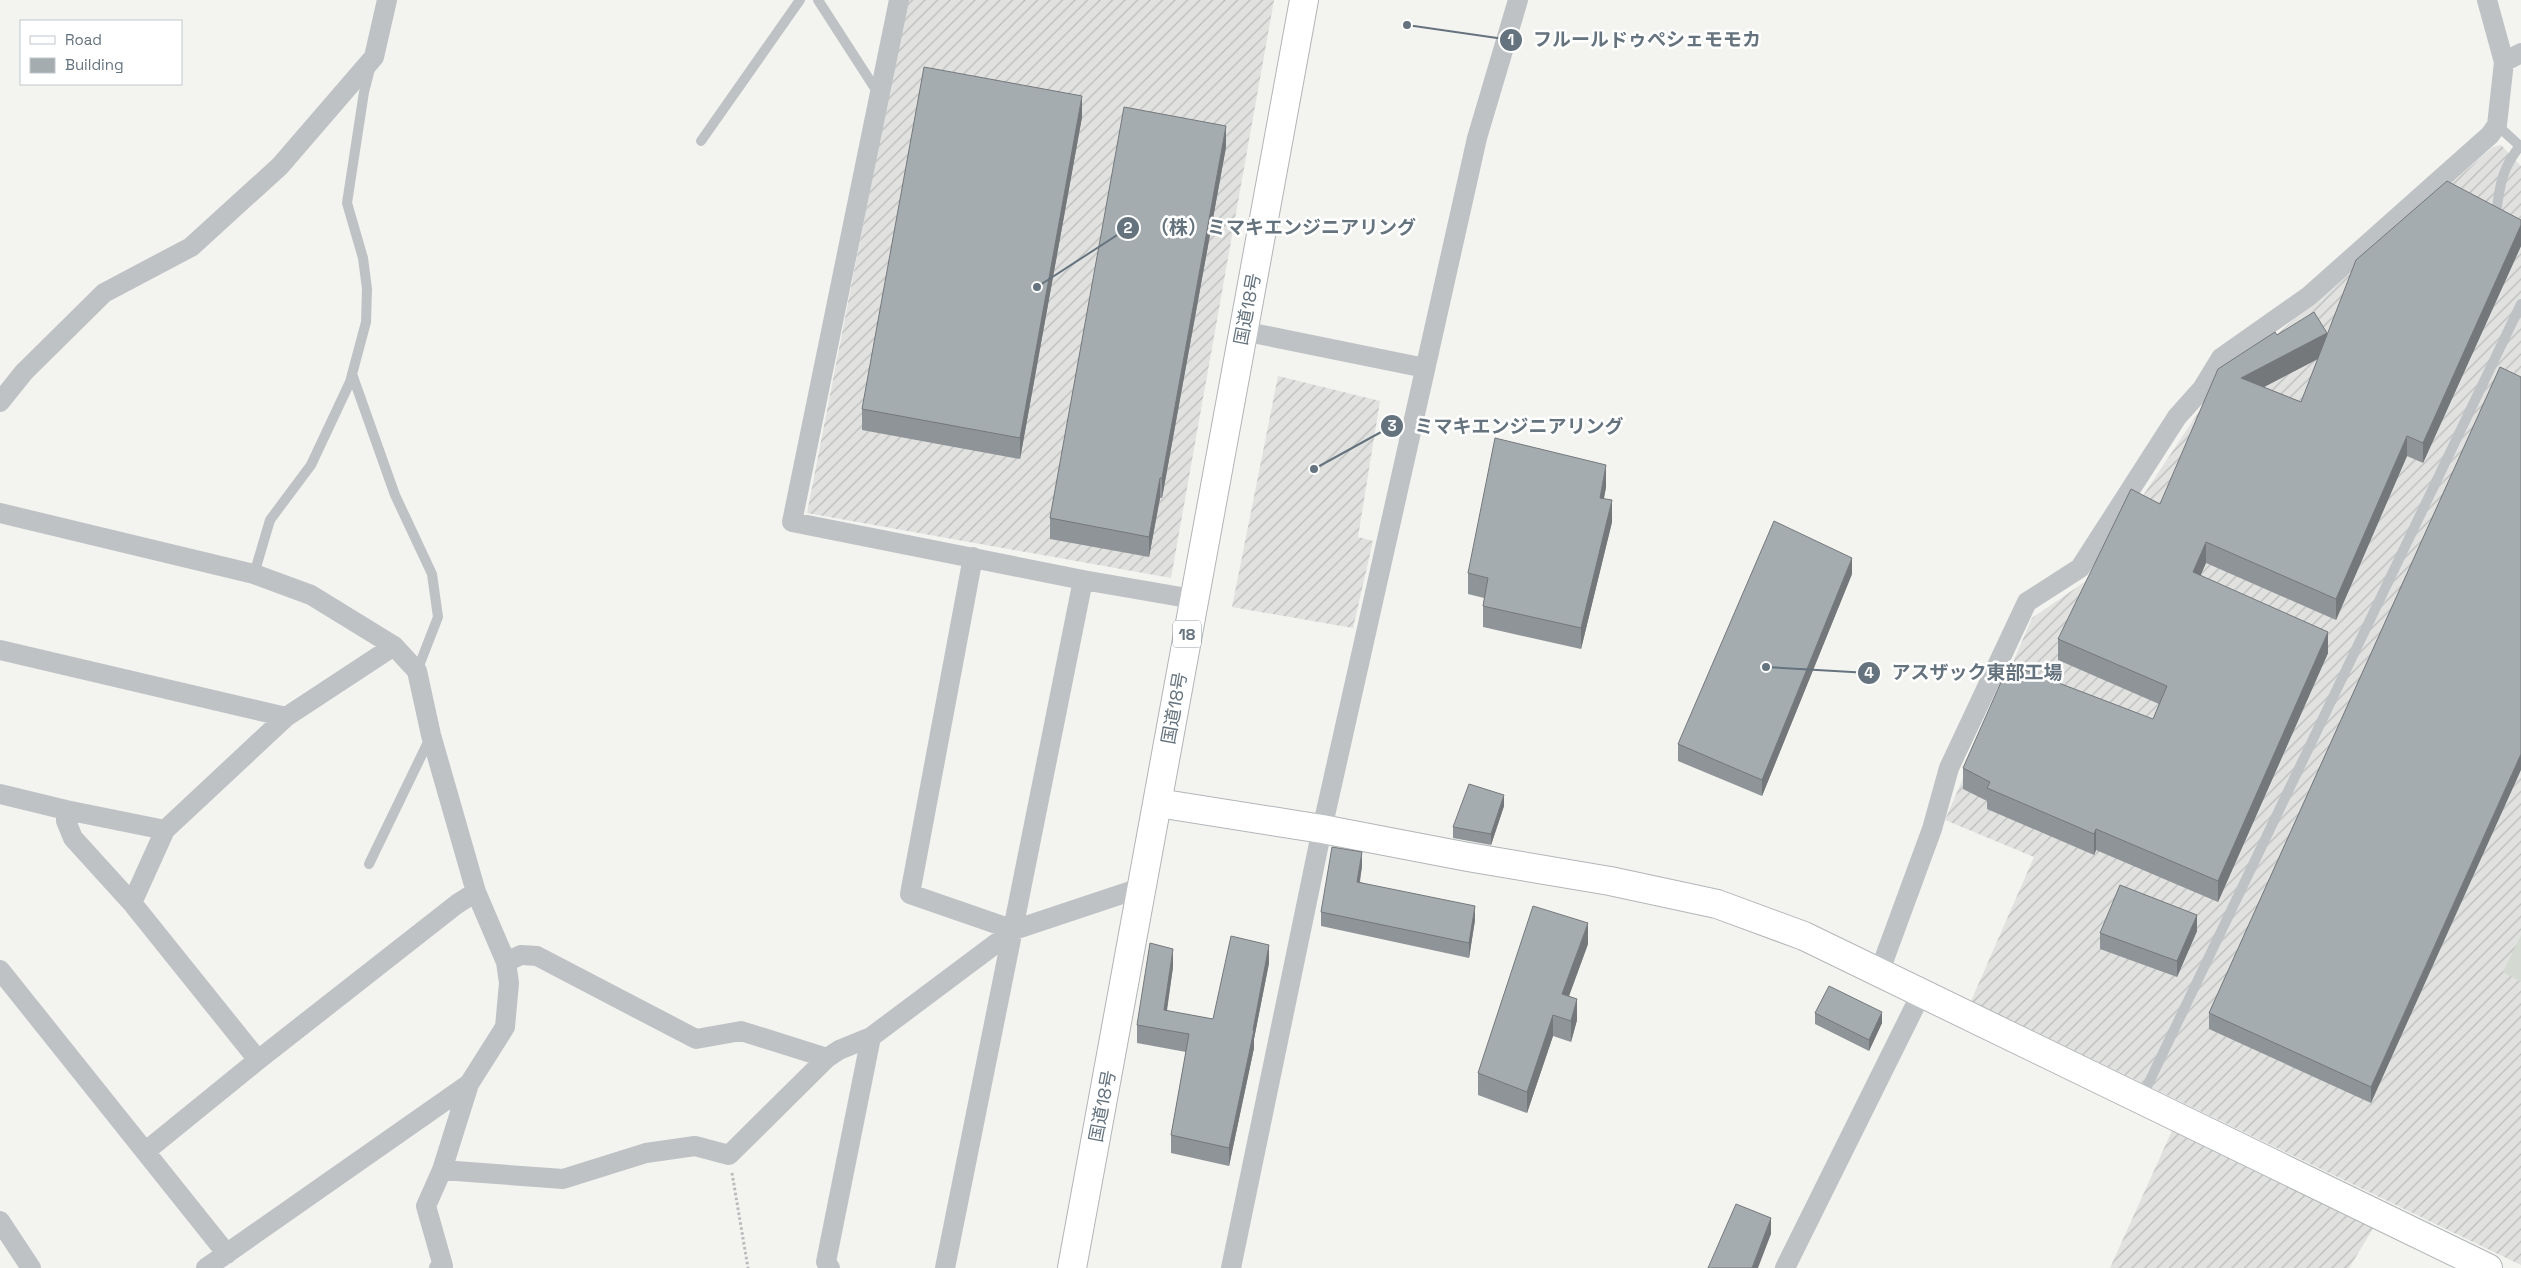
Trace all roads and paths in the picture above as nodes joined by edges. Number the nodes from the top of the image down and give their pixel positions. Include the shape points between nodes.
1 (387, 0) edge
2 (800, 0) edge
3 (818, 0) edge
4 (899, 0) edge
5 (1304, 0) edge
6 (1518, 0) edge
7 (2487, 0) edge
8 (374, 57) junction
9 (2512, 57) edge
10 (880, 96) junction
11 (2497, 125) junction
12 (701, 141) dead end
13 (2521, 146) edge
14 (2521, 234) edge
15 (2521, 304) edge
16 (1243, 331) junction
17 (1425, 368) junction
18 (352, 374) junction
19 (0, 402) edge
20 (0, 513) edge
21 (972, 558) junction
22 (254, 574) junction
23 (1083, 580) junction
24 (1193, 599) junction
25 (394, 646) junction
26 (0, 650) edge
27 (417, 671) junction
28 (286, 717) junction
29 (432, 735) junction
30 (0, 794) edge
31 (1158, 803) junction
32 (66, 810) junction
33 (1322, 829) junction
34 (165, 830) junction
35 (369, 864) dead end
36 (1143, 886) junction
37 (476, 892) junction
38 (132, 902) junction
39 (1014, 930) junction
40 (506, 962) junction
41 (0, 970) edge
42 (1879, 972) junction
43 (1921, 994) junction
44 (871, 1037) junction
45 (827, 1058) junction
46 (258, 1060) junction
47 (469, 1084) junction
48 (2141, 1099) junction
49 (146, 1151) junction
50 (729, 1155) junction
51 (442, 1170) junction
52 (0, 1221) edge
53 (227, 1254) junction
54 (31, 1268) edge
55 (206, 1268) edge
56 (439, 1268) edge
57 (748, 1268) edge
58 (830, 1268) edge
59 (945, 1268) edge
60 (1072, 1268) edge
61 (1231, 1268) edge
62 (1784, 1268) edge
63 (2488, 1268) edge

1 - 8 street
2 - 12 lane
3 - 10 lane
4 - 10 street
5 - 16 main road, 国道18号 / 18
6 - 17 street via 1477,138
7 - 9 street
8 - 18 lane via 364,92 347,203 363,258 367,289 366,322
8 - 19 street via 280,166 191,247 104,293 24,372
9 - 11 street
10 - 21 street via 792,522
11 - 13 lane
11 - 42 street via 2490,135 2309,296 2221,358 2202,389 2177,417 2080,568 2027,602 1949,768 1932,829
13 - 14 lane via 2508,161 2496,213
15 - 48 lane
16 - 17 street
16 - 24 main road, 国道18号 / 18
17 - 33 street
18 - 22 lane via 311,465 270,520
18 - 27 lane via 395,495 432,574 438,617
20 - 22 street
21 - 23 street
21 - 39 street via 910,894
22 - 25 street via 311,595
23 - 24 street
23 - 39 street
24 - 31 main road, 国道18号 / 18
25 - 27 street
25 - 28 street
26 - 28 street
27 - 29 street
28 - 34 street
29 - 35 lane
29 - 37 street
30 - 32 street
31 - 33 main road
31 - 36 main road, 国道18号 / 18
32 - 34 street
32 - 38 street via 66,821 73,838
33 - 42 main road via 1610,881 1717,904 1804,936
33 - 61 street
34 - 38 street
36 - 39 street
36 - 60 main road, 国道18号 / 18
37 - 40 street
37 - 46 street
38 - 46 street
39 - 44 street
39 - 59 street
40 - 45 street via 521,955 537,956 696,1039 741,1031
40 - 47 street via 505,1027
41 - 49 street
42 - 43 main road
43 - 48 main road
43 - 62 street
44 - 45 street
44 - 58 street via 826,1262
45 - 50 street
46 - 49 street
47 - 51 street
47 - 53 street
48 - 63 main road
49 - 53 street
50 - 51 street via 695,1146 646,1153 563,1179
50 - 57 path
51 - 56 street via 426,1206 442,1266
52 - 54 street
53 - 55 street

